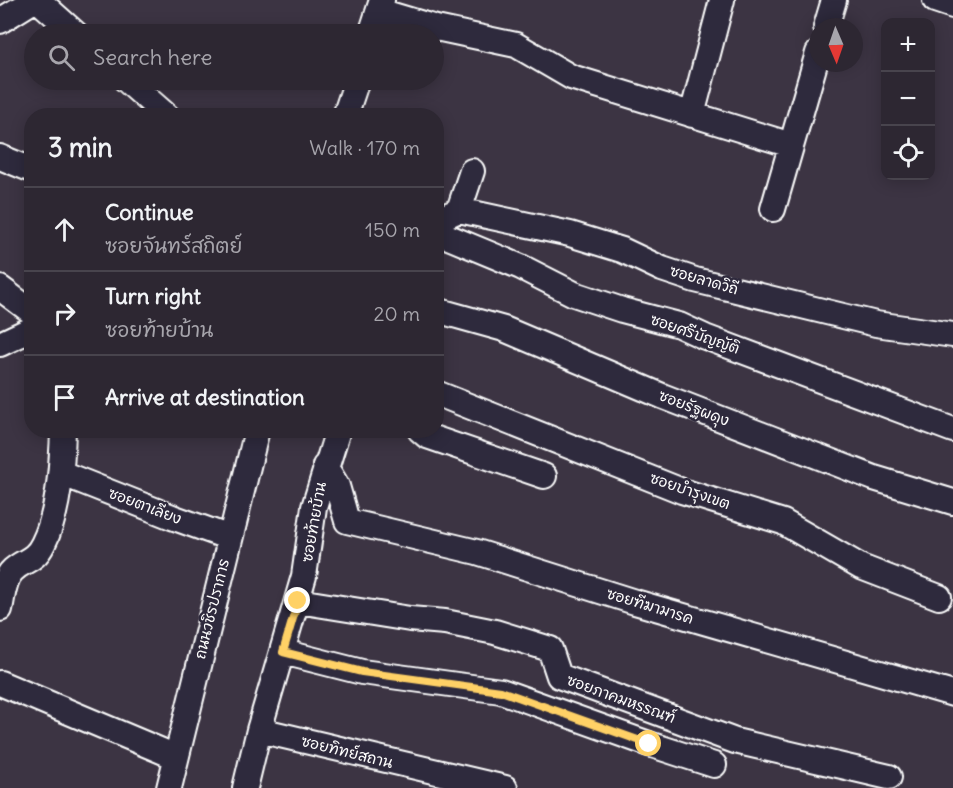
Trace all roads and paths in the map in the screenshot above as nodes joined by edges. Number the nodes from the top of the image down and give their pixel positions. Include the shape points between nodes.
1 (36, 0) edge
2 (722, 0) edge
3 (834, 0) edge
4 (935, 0) edge
5 (380, 5) edge
6 (953, 6) edge
7 (829, 18) edge
8 (0, 21) edge
9 (64, 24) edge
10 (374, 24) edge
11 (426, 24) edge
12 (444, 30) edge
13 (812, 72) edge
14 (136, 90) edge
15 (354, 90) edge
16 (155, 108) edge
17 (348, 108) edge
18 (692, 115) junction
19 (790, 145) junction
20 (0, 157) edge
21 (24, 167) edge
22 (472, 171) dead end
23 (773, 209) dead end
24 (444, 221) edge
25 (444, 223) edge
26 (444, 224) edge
27 (0, 288) edge
28 (24, 306) edge
29 (444, 312) edge
30 (24, 333) edge
31 (953, 335) edge
32 (0, 344) edge
33 (444, 396) edge
34 (953, 430) edge
35 (63, 438) edge
36 (255, 438) edge
37 (335, 438) edge
38 (436, 438) edge
39 (325, 466) junction
40 (61, 473) junction
41 (544, 476) dead end
42 (953, 502) edge
43 (347, 520) junction
44 (230, 538) junction
45 (308, 546) junction
46 (939, 597) dead end
47 (298, 601) junction
48 (0, 609) edge
49 (283, 652) junction
50 (0, 683) edge
51 (953, 694) edge
52 (259, 730) junction
53 (176, 757) junction
54 (714, 765) dead end
55 (889, 777) dead end
56 (169, 788) edge
57 (245, 788) edge
58 (505, 788) edge

1 - 8 street
1 - 9 street
2 - 18 street
3 - 7 street
4 - 6 street
5 - 10 street
5 - 11 street
12 - 18 street via 516,45 571,77
13 - 19 street
14 - 16 street
15 - 17 street
18 - 19 street
19 - 23 street
20 - 21 street
22 - 24 street
25 - 31 street, ซอยลาดวิถี via 570,234 695,280 876,324
26 - 34 street, ซอยศรีบัญญัติ via 574,294 679,324
27 - 28 street
29 - 42 street, ซอยรัฐผดุง via 504,329 662,396 874,478
30 - 32 street
33 - 46 street, ซอยบำรุงเขต via 682,491 783,522 861,567
35 - 40 street
36 - 44 street, ถนนวชิรปราการ
37 - 39 street, ซอยท้ายบ้าน
38 - 41 street
39 - 43 street via 337,486
39 - 45 street, ซอยท้ายบ้าน
40 - 44 street, ซอยตาเลียง
40 - 48 street via 44,543 34,557 13,570 6,580
43 - 45 street
43 - 51 street, ซอยฑีฆามารค via 477,552
44 - 53 street, ถนนวชิรปราการ
45 - 47 street, ซอยท้ายบ้าน
47 - 49 street, ซอยท้ายบ้าน
47 - 55 street, ซอยภาคมหรรณฑ์ via 495,632 550,650 560,676 735,741
49 - 52 street, ซอยท้ายบ้าน
49 - 54 street via 362,672 501,691
50 - 53 street
52 - 57 street, ซอยท้ายบ้าน
52 - 58 street, ซอยทิทย์สถาน
53 - 56 street, ถนนวชิรปราการ

